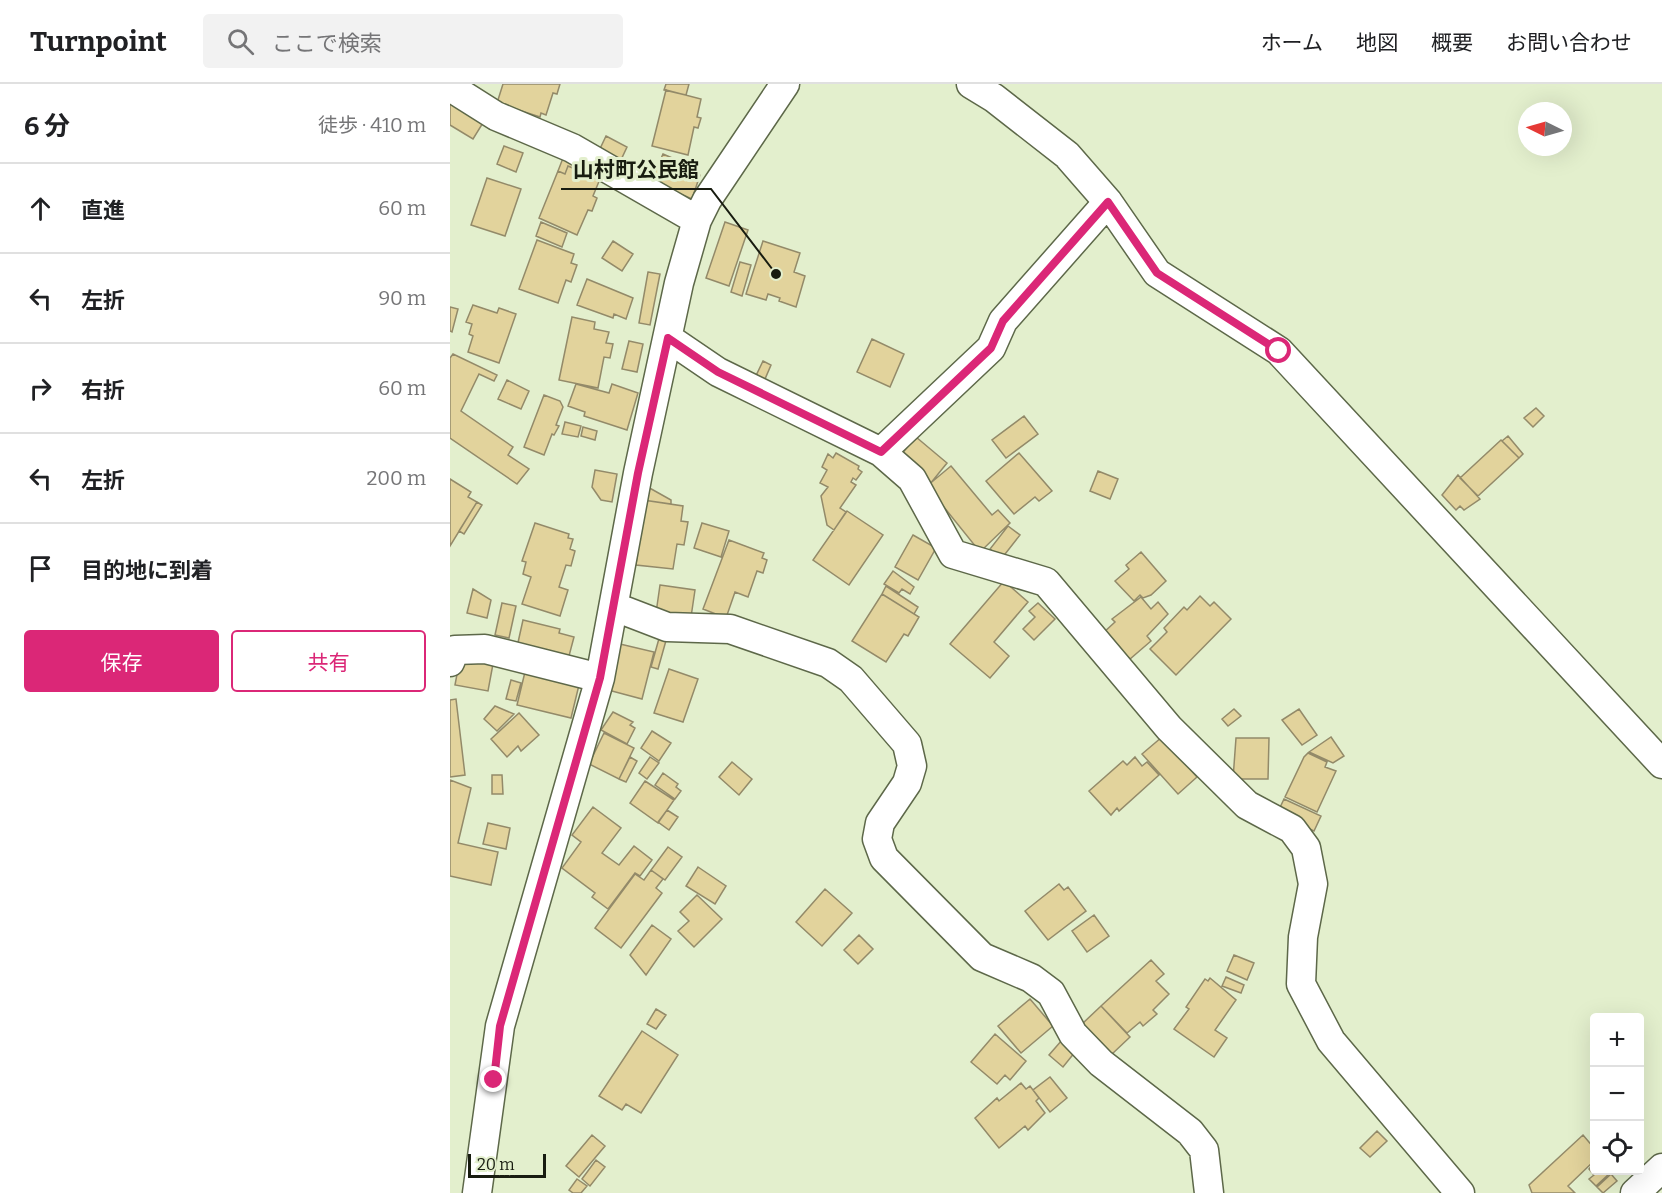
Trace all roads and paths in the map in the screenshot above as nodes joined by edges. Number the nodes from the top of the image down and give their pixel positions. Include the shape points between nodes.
1 (785, 84) edge
2 (971, 84) edge
3 (450, 87) edge
4 (1108, 202) junction
5 (697, 220) junction
6 (668, 338) junction
7 (881, 452) junction
8 (615, 607) junction
9 (450, 662) edge
10 (600, 678) junction
11 (1662, 764) edge
12 (1662, 1168) edge
13 (477, 1193) edge
14 (1209, 1193) edge
15 (1460, 1193) edge
16 (1635, 1193) edge

1 - 5 street
2 - 4 street via 1067,155
3 - 5 street via 496,116 572,148
4 - 7 street via 1003,321 991,348
4 - 11 street via 1157,273 1279,351
5 - 6 street
6 - 7 street via 718,372
6 - 8 street via 638,473
7 - 15 street via 912,479 953,554 1046,582 1169,728 1247,805 1292,830 1305,848 1313,884 1303,937 1301,984 1331,1041
8 - 10 street
8 - 14 street via 667,627 730,629 828,663 851,679 907,744 912,766 907,783 880,823 877,839 884,858 982,957 1030,978 1051,993 1073,1034 1101,1063 1190,1132 1204,1149
9 - 10 street via 455,650 485,649
10 - 13 street via 500,1026
12 - 16 street

